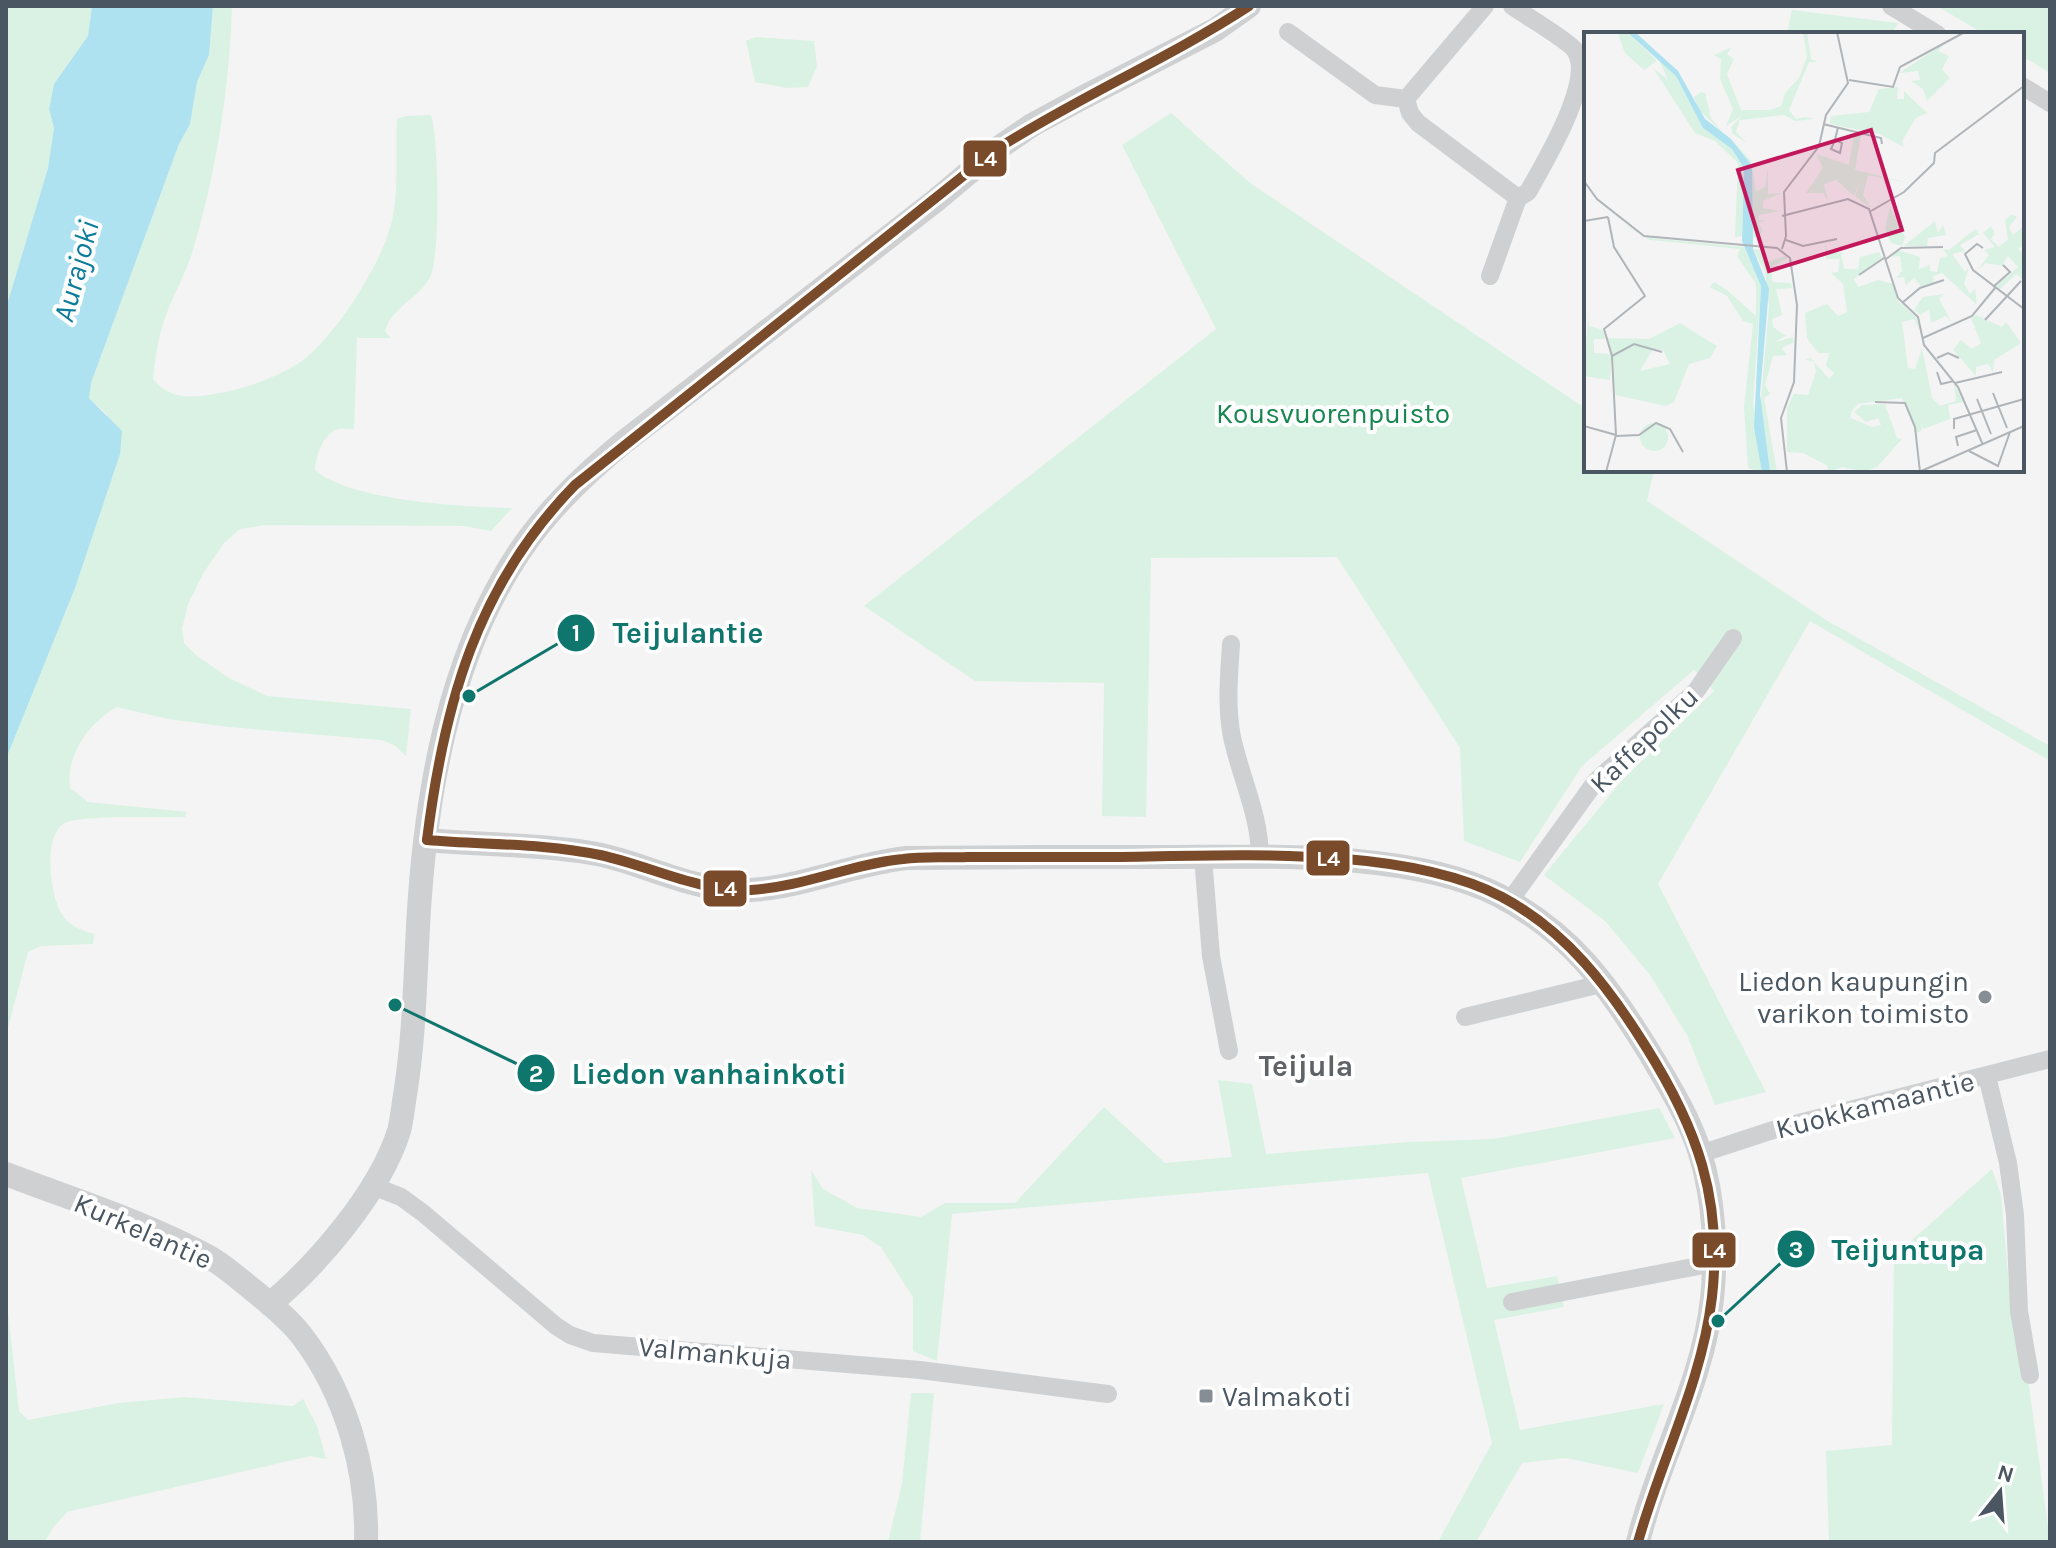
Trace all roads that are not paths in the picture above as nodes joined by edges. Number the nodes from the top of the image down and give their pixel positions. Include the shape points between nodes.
1 (1249, 6) edge
2 (1485, 6) edge
3 (1512, 6) edge
4 (1891, 6) edge
5 (1288, 32) dead end
6 (1934, 32) edge
7 (2024, 87) edge
8 (1406, 99) junction
9 (2050, 103) edge
10 (1518, 198) junction
11 (1490, 276) dead end
12 (1733, 638) dead end
13 (1231, 644) dead end
14 (427, 840) junction
15 (1203, 857) junction
16 (1260, 858) junction
17 (1509, 902) junction
18 (1605, 983) junction
19 (1465, 1017) dead end
20 (1229, 1051) dead end
21 (2050, 1059) edge
22 (1987, 1076) junction
23 (1700, 1154) junction
24 (6, 1174) edge
25 (373, 1186) junction
26 (1714, 1263) junction
27 (1512, 1302) dead end
28 (270, 1304) junction
29 (2030, 1375) dead end
30 (1108, 1394) dead end
31 (366, 1542) edge
32 (1638, 1542) edge

1 - 14 street via 1215,30 1032,125 997,149 584,476 521,549 473,640 433,782
2 - 8 street
3 - 10 street via 1574,49 1580,63 1578,94 1528,192
4 - 6 street
5 - 8 street via 1375,95
7 - 9 street
8 - 10 street via 1418,123
10 - 11 street
12 - 17 street, Kaffepolku via 1696,691 1596,781
13 - 16 street via 1227,705 1240,770 1260,830
14 - 15 street via 585,852 732,890 801,882 907,858
14 - 25 street via 410,1066 399,1131
15 - 16 street
15 - 20 street via 1211,956
16 - 17 street via 1327,859 1430,872 1466,881
17 - 18 street via 1551,929
18 - 19 street
18 - 23 street via 1680,1104
21 - 22 street, Kuokkamaantie
22 - 23 street, Kuokkamaantie via 1779,1128
22 - 29 street via 2008,1163 2019,1311
23 - 26 street
24 - 28 street, Kurkelantie via 140,1224 211,1258
25 - 28 street via 300,1279
25 - 30 street, Valmankuja via 423,1213 556,1326 593,1343 920,1370
26 - 27 street
26 - 32 street via 1705,1337
28 - 31 street, Kurkelantie via 302,1335 346,1420 365,1488

